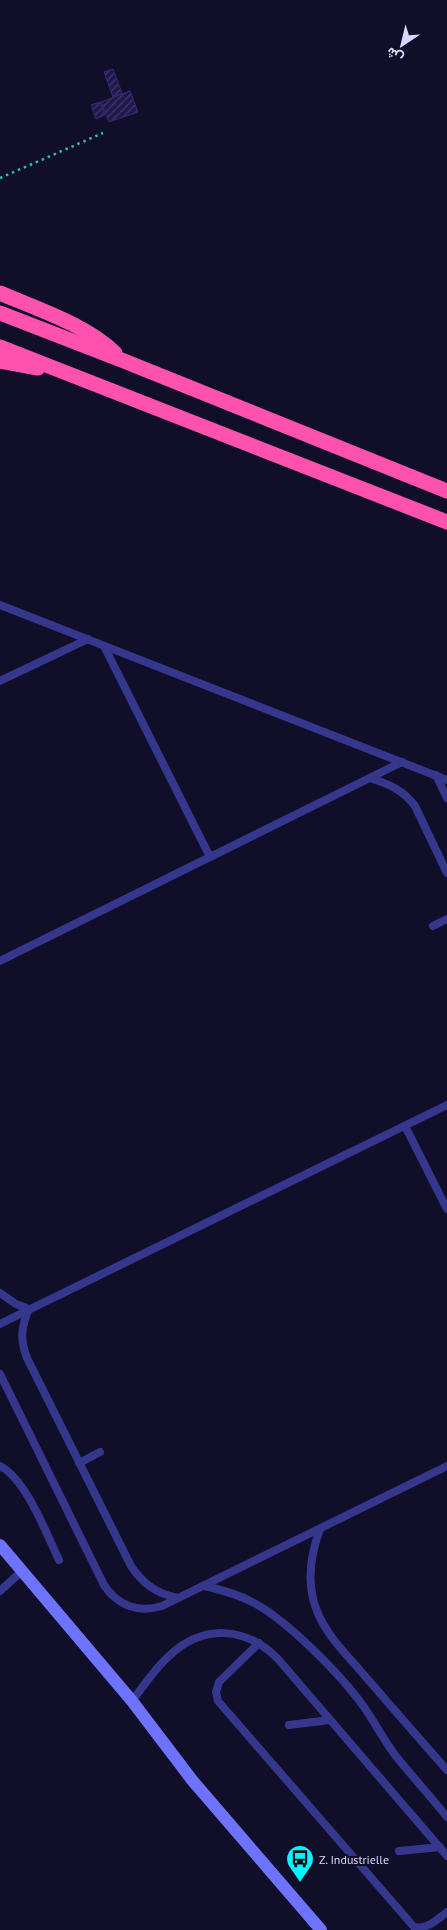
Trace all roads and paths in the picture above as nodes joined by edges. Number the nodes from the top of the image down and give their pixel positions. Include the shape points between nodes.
1 (103, 133) dead end
2 (0, 178) edge
3 (0, 293) edge
4 (0, 314) edge
5 (0, 347) edge
6 (0, 361) edge
7 (124, 361) junction
8 (61, 371) junction
9 (447, 491) edge
10 (447, 522) edge
11 (0, 605) edge
12 (88, 639) junction
13 (104, 646) junction
14 (0, 682) edge
15 (402, 762) junction
16 (436, 775) junction
17 (370, 778) junction
18 (447, 780) edge
19 (447, 798) edge
20 (210, 858) junction
21 (447, 873) edge
22 (447, 919) edge
23 (432, 926) dead end
24 (0, 961) edge
25 (447, 1105) edge
26 (405, 1126) junction
27 (447, 1209) edge
28 (0, 1292) edge
29 (29, 1309) junction
30 (0, 1324) edge
31 (0, 1374) edge
32 (100, 1452) dead end
33 (79, 1463) junction
34 (0, 1466) edge
35 (447, 1466) edge
36 (320, 1529) junction
37 (0, 1545) edge
38 (59, 1560) dead end
39 (22, 1571) junction
40 (204, 1586) junction
41 (0, 1591) edge
42 (178, 1598) junction
43 (259, 1643) junction
44 (132, 1701) junction
45 (330, 1720) junction
46 (289, 1725) dead end
47 (447, 1770) edge
48 (447, 1817) edge
49 (440, 1847) junction
50 (400, 1850) dead end
51 (447, 1856) edge
52 (447, 1912) edge
53 (321, 1930) edge

1 - 2 path
3 - 7 highway via 78,328 108,345
4 - 7 highway
5 - 8 highway
6 - 8 highway
7 - 9 highway
8 - 10 highway
11 - 12 lane
12 - 13 lane
12 - 14 lane
13 - 15 lane
13 - 20 lane
15 - 16 lane
15 - 17 lane
16 - 18 lane
16 - 19 lane
17 - 20 lane
17 - 21 lane via 393,786 415,806
20 - 24 lane
22 - 23 lane
25 - 26 lane
26 - 27 lane
26 - 29 lane
28 - 29 lane
29 - 30 lane
29 - 33 lane via 21,1334 22,1346
31 - 42 lane via 109,1592 121,1603 137,1609 154,1609
32 - 33 lane
33 - 42 lane via 137,1576 156,1591
34 - 38 lane via 22,1485
35 - 36 lane
36 - 40 lane
36 - 47 lane via 310,1561 310,1578 312,1594 323,1623
37 - 39 main road
39 - 41 lane
39 - 44 main road
40 - 42 lane
40 - 48 lane via 256,1604 336,1673 363,1706 395,1755
43 - 44 lane via 224,1633 200,1636 167,1657
43 - 45 lane via 278,1659
43 - 52 lane via 219,1682 218,1701 414,1927 427,1928
44 - 53 main road via 192,1780
45 - 46 lane
45 - 49 lane
49 - 50 lane
49 - 51 lane

